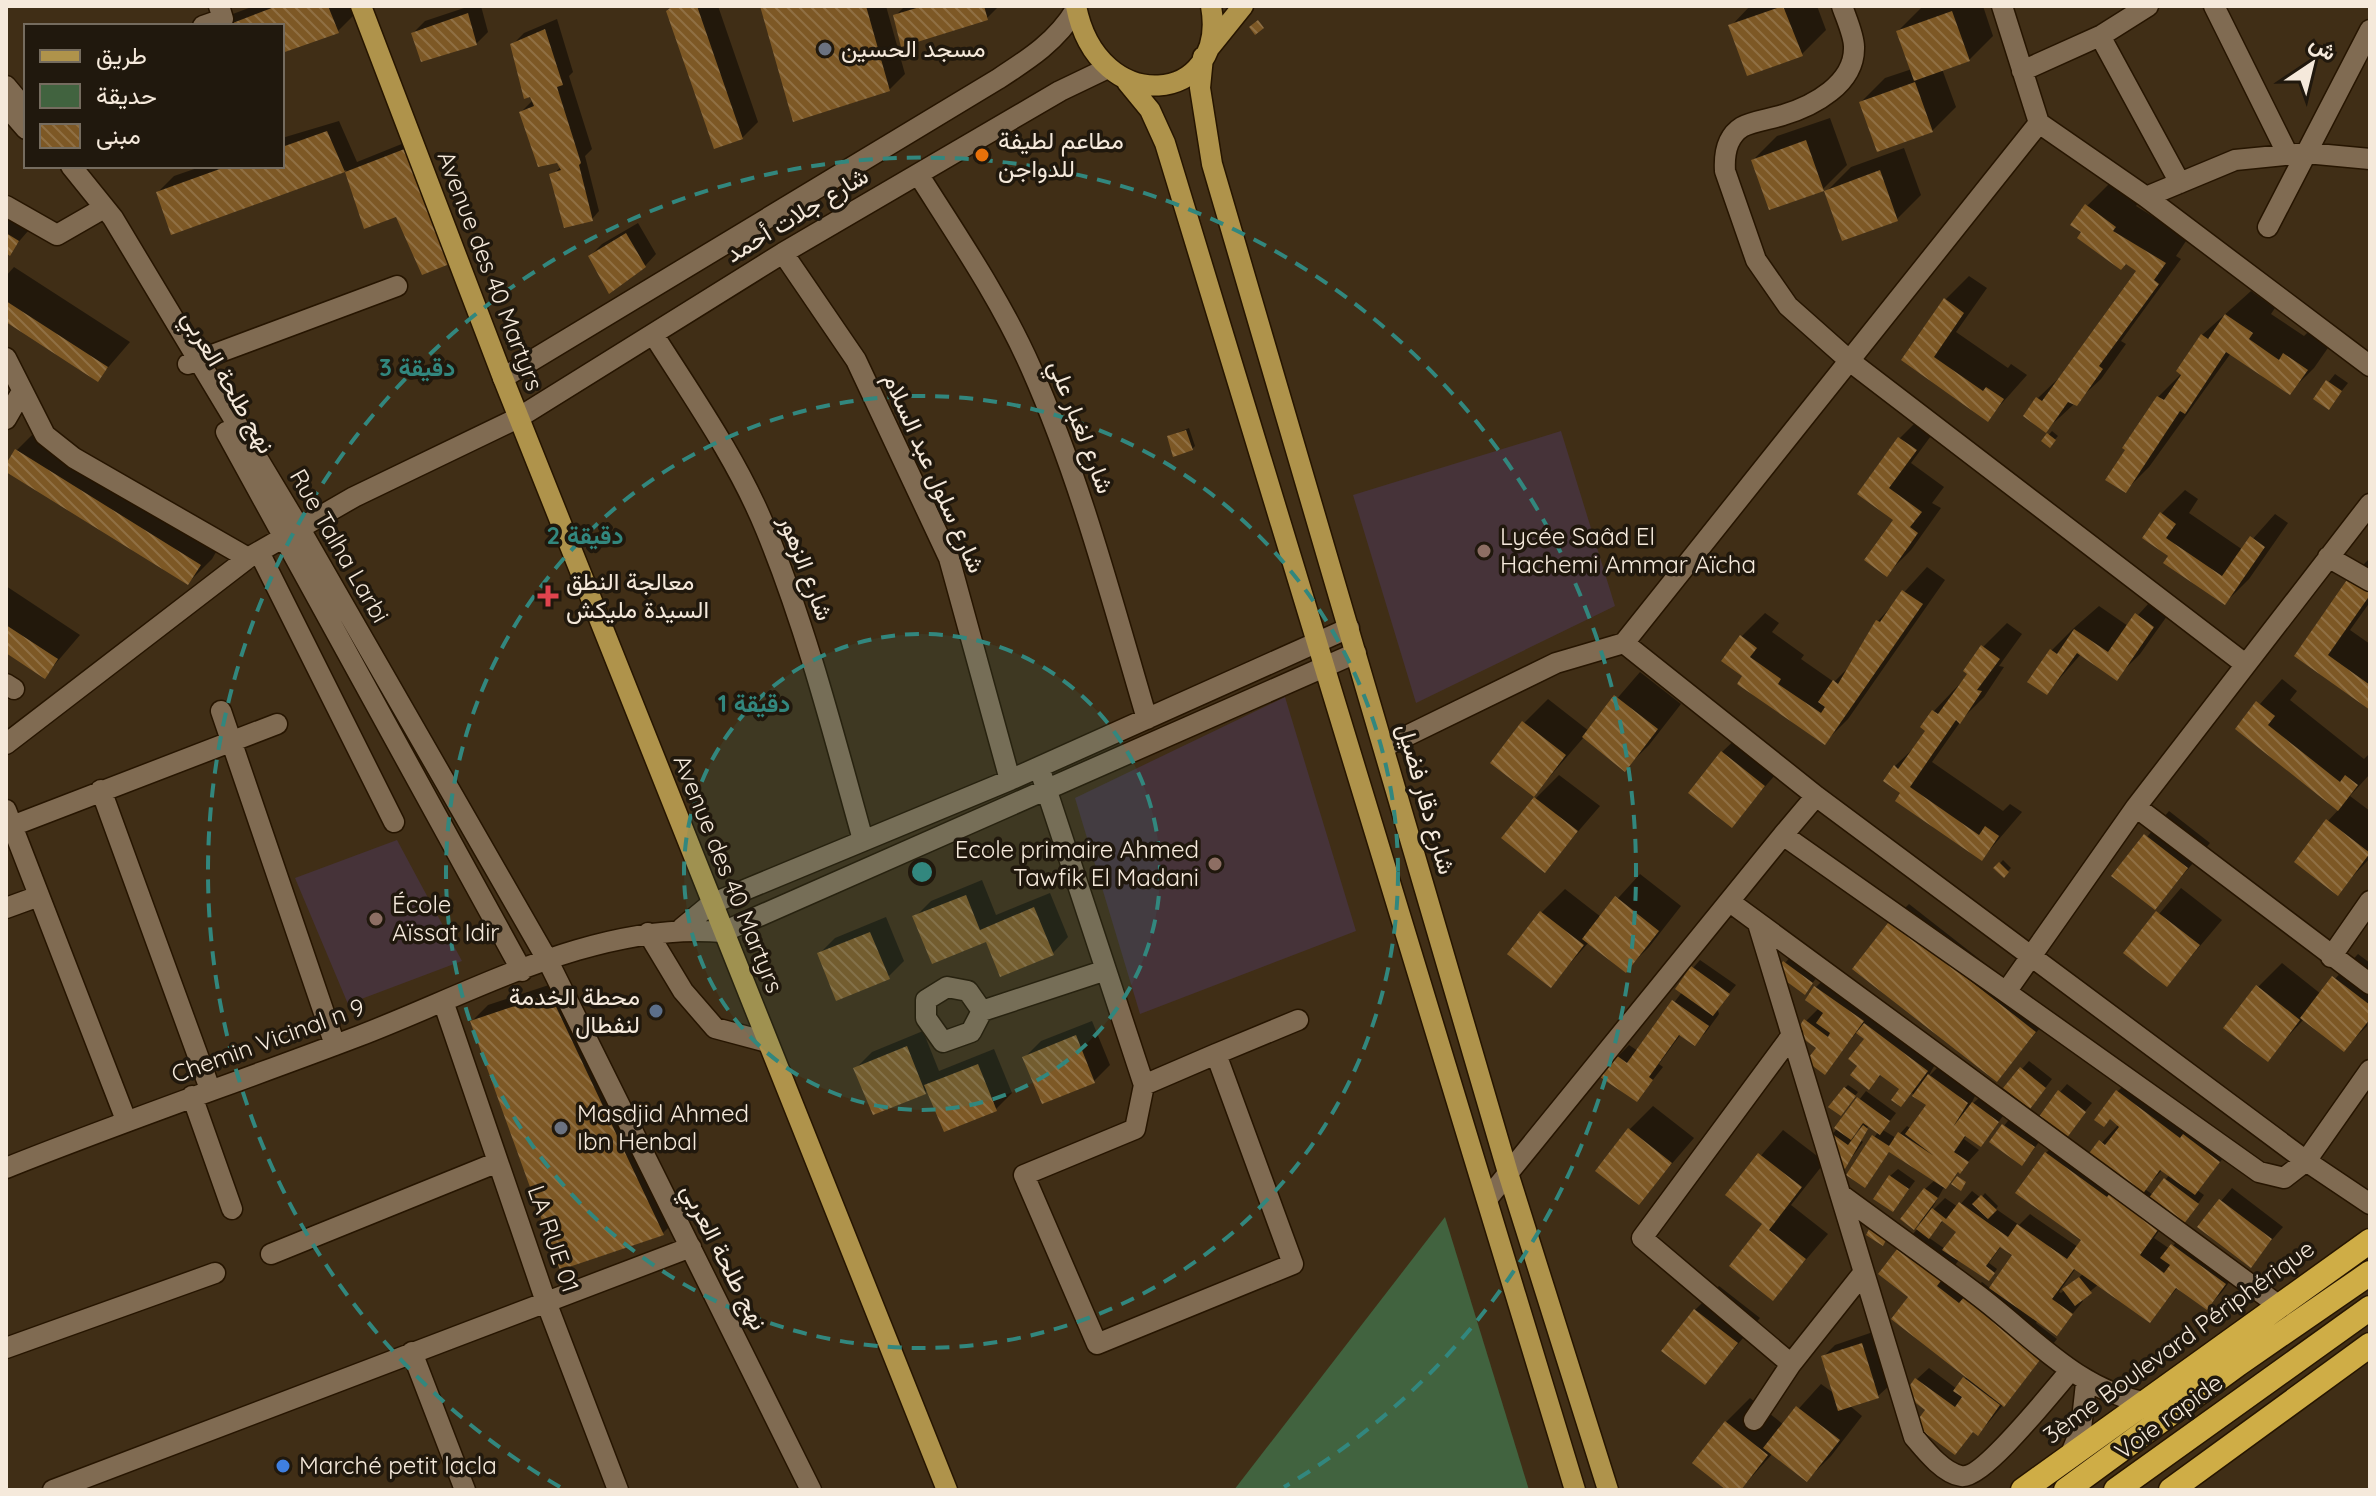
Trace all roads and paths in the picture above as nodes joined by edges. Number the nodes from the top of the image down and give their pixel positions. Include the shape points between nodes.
1 (219, 6) edge
2 (1211, 6) edge
3 (1243, 6) edge
4 (1842, 6) edge
5 (2002, 6) edge
6 (2148, 6) edge
7 (2214, 6) edge
8 (366, 7) edge
9 (1076, 8) edge
10 (209, 24) edge
11 (2370, 30) edge
12 (2105, 45) dead end
13 (1206, 52) junction
14 (1108, 68) junction
15 (2022, 71) junction
16 (1127, 82) junction
17 (11, 93) edge
18 (2039, 123) junction
19 (24, 124) edge
20 (2297, 154) junction
21 (2370, 159) edge
22 (60, 168) edge
23 (73, 168) edge
24 (918, 174) junction
25 (2180, 183) junction
26 (2146, 197) junction
27 (6, 206) edge
28 (97, 212) junction
29 (2268, 227) dead end
30 (783, 253) junction
31 (397, 286) dead end
32 (653, 334) junction
33 (6, 358) edge
34 (193, 362) junction
35 (1851, 362) junction
36 (2370, 366) edge
37 (503, 378) junction
38 (21, 393) junction
39 (518, 418) junction
40 (6, 419) edge
41 (2370, 504) edge
42 (293, 533) junction
43 (254, 555) junction
44 (2328, 557) junction
45 (2370, 581) edge
46 (1349, 628) junction
47 (1316, 642) junction
48 (1624, 643) junction
49 (1356, 653) junction
50 (2245, 664) junction
51 (1324, 667) junction
52 (221, 711) dead end
53 (1147, 719) junction
54 (277, 724) dead end
55 (231, 741) junction
56 (6, 744) edge
57 (1384, 747) junction
58 (1039, 767) junction
59 (1010, 780) junction
60 (101, 790) junction
61 (1046, 791) junction
62 (1816, 796) junction
63 (2136, 807) junction
64 (9, 818) edge
65 (394, 822) dead end
66 (1783, 835) junction
67 (863, 840) junction
68 (39, 896) junction
69 (2370, 901) edge
70 (1730, 902) junction
71 (711, 904) junction
72 (6, 908) edge
73 (1759, 927) junction
74 (682, 928) junction
75 (723, 932) junction
76 (648, 933) junction
77 (2031, 955) junction
78 (2331, 957) junction
79 (548, 961) junction
80 (1106, 970) junction
81 (522, 971) junction
82 (2370, 984) edge
83 (2006, 992) junction
84 (444, 1004) junction
85 (982, 1011) dead end
86 (1298, 1020) dead end
87 (1792, 1035) junction
88 (767, 1042) junction
89 (335, 1045) junction
90 (1216, 1054) junction
91 (2370, 1070) edge
92 (1144, 1085) junction
93 (201, 1093) junction
94 (126, 1120) junction
95 (2306, 1161) junction
96 (498, 1162) junction
97 (6, 1168) edge
98 (1508, 1173) junction
99 (1840, 1194) junction
100 (1488, 1198) junction
101 (2370, 1204) edge
102 (232, 1209) dead end
103 (2370, 1241) edge
104 (691, 1247) junction
105 (271, 1254) dead end
106 (1864, 1272) junction
107 (215, 1273) dead end
108 (2370, 1273) edge
109 (547, 1301) junction
110 (2278, 1305) junction
111 (2370, 1308) edge
112 (2370, 1345) edge
113 (6, 1348) edge
114 (412, 1352) junction
115 (1791, 1364) junction
116 (2079, 1376) junction
117 (2148, 1403) junction
118 (1754, 1420) dead end
119 (2072, 1451) junction
120 (53, 1490) edge
121 (465, 1490) edge
122 (618, 1490) edge
123 (811, 1490) edge
124 (947, 1490) edge
125 (1575, 1490) edge
126 (1608, 1490) edge
127 (2023, 1490) edge
128 (2066, 1490) edge
129 (2116, 1490) edge
130 (2171, 1490) edge

1 - 10 street via 223,19
2 - 13 main road, شارع دقار فضيل
3 - 13 main road
4 - 35 street via 1855,46 1851,67 1820,99 1742,127 1724,157 1756,260 1788,306
5 - 15 street
6 - 15 street via 2102,35
7 - 20 street
8 - 37 main road, Avenue des 40 Martyrs
9 - 14 main road via 1086,38
9 - 37 street, شارع جلات أحمد via 1064,29 1039,52 998,79
11 - 20 street
12 - 25 street
13 - 16 main road via 1180,80 1161,87
13 - 46 main road, شارع دقار فضيل via 1200,88 1212,164
14 - 16 main road
14 - 24 street, شارع جلات أحمد
15 - 18 street
16 - 47 main road via 1150,110 1165,143
17 - 19 street
18 - 26 street
18 - 35 street
20 - 21 street
20 - 25 street via 2235,160
20 - 29 street
22 - 28 street, نهج طلحة العربي
23 - 34 street, Rue Talha Larbi via 113,218
24 - 30 street, شارع جلات أحمد
24 - 53 street, شارع لغبار علي via 984,277 1031,366 1075,479
25 - 26 street
26 - 36 street
27 - 28 street via 57,235
28 - 34 street, نهج طلحة العربي
30 - 32 street, شارع جلات أحمد
30 - 59 street, شارع سلول عبد السلام via 856,360 949,558
31 - 34 street
32 - 39 street, شارع جلات أحمد
32 - 67 street, شارع الزهور via 725,450 765,528 802,628
33 - 38 street
34 - 42 street, Rue Talha Larbi
35 - 48 street
35 - 50 street
37 - 39 main road, Avenue des 40 Martyrs
38 - 40 street
38 - 43 street via 45,435 74,458
39 - 42 street, شارع جلات أحمد via 354,497
39 - 71 main road, Avenue des 40 Martyrs
41 - 44 street
42 - 43 street, شارع جلات أحمد
42 - 79 street, Rue Talha Larbi
42 - 81 street
43 - 56 street, شارع جلات أحمد
43 - 65 street
44 - 45 street
44 - 50 street
46 - 47 street
46 - 49 main road, شارع دقار فضيل
47 - 51 main road
47 - 53 street
48 - 57 street via 1556,663
48 - 62 street
49 - 51 street
49 - 57 main road, شارع دقار فضيل
50 - 63 street
51 - 61 street
51 - 100 main road
52 - 55 street
53 - 58 street
54 - 55 street
55 - 60 street
55 - 89 street
57 - 98 main road, شارع دقار فضيل
58 - 59 street
58 - 61 street
59 - 67 street
60 - 64 street
60 - 93 street
61 - 75 street
61 - 80 street
62 - 66 street
62 - 77 street
63 - 77 street
63 - 78 street
64 - 68 street
66 - 70 street
66 - 83 street
67 - 71 street
68 - 72 street
68 - 94 street
69 - 78 street
70 - 73 street
70 - 98 street
71 - 74 street
71 - 75 main road, Avenue des 40 Martyrs
73 - 87 street
73 - 110 street
74 - 75 street, Chemin Vicinal n 9
74 - 76 street, Chemin Vicinal n 9
75 - 88 main road, Avenue des 40 Martyrs
76 - 79 street, Chemin Vicinal n 9
76 - 88 street via 683,991 715,1028
77 - 83 street
77 - 95 street
78 - 82 street
79 - 81 street, Chemin Vicinal n 9
79 - 104 street, نهج طلحة العربي
80 - 85 street
80 - 92 street
81 - 84 street, Chemin Vicinal n 9
83 - 95 street via 2259,1172 2284,1178
84 - 89 street, Chemin Vicinal n 9
84 - 96 street, LA RUE 01
86 - 90 street
87 - 99 street
87 - 115 street via 1642,1238
88 - 124 main road, Avenue des 40 Martyrs
89 - 93 street, Chemin Vicinal n 9
90 - 92 street
90 - 92 street via 1293,1264 1097,1344 1024,1175 1135,1129
91 - 95 street
93 - 94 street, Chemin Vicinal n 9
93 - 102 street
94 - 97 street, Chemin Vicinal n 9
95 - 101 street
96 - 105 street
96 - 109 street, LA RUE 01
98 - 100 street
98 - 126 main road, شارع دقار فضيل
99 - 106 street
99 - 116 street
100 - 125 main road
103 - 110 highway, 3ème Boulevard Périphérique
104 - 109 street
104 - 123 street, نهج طلحة العربي
106 - 115 street
106 - 116 street via 1914,1437 1960,1476 1989,1462
107 - 113 street
108 - 128 highway, Voie rapide
109 - 114 street
109 - 122 street, LA RUE 01
110 - 117 highway, 3ème Boulevard Périphérique
111 - 129 highway, Voie rapide
112 - 130 highway
114 - 120 street
114 - 121 street
115 - 118 street
116 - 117 street via 2126,1399
116 - 119 street via 2083,1418
117 - 119 highway, 3ème Boulevard Périphérique
119 - 127 highway, 3ème Boulevard Périphérique

